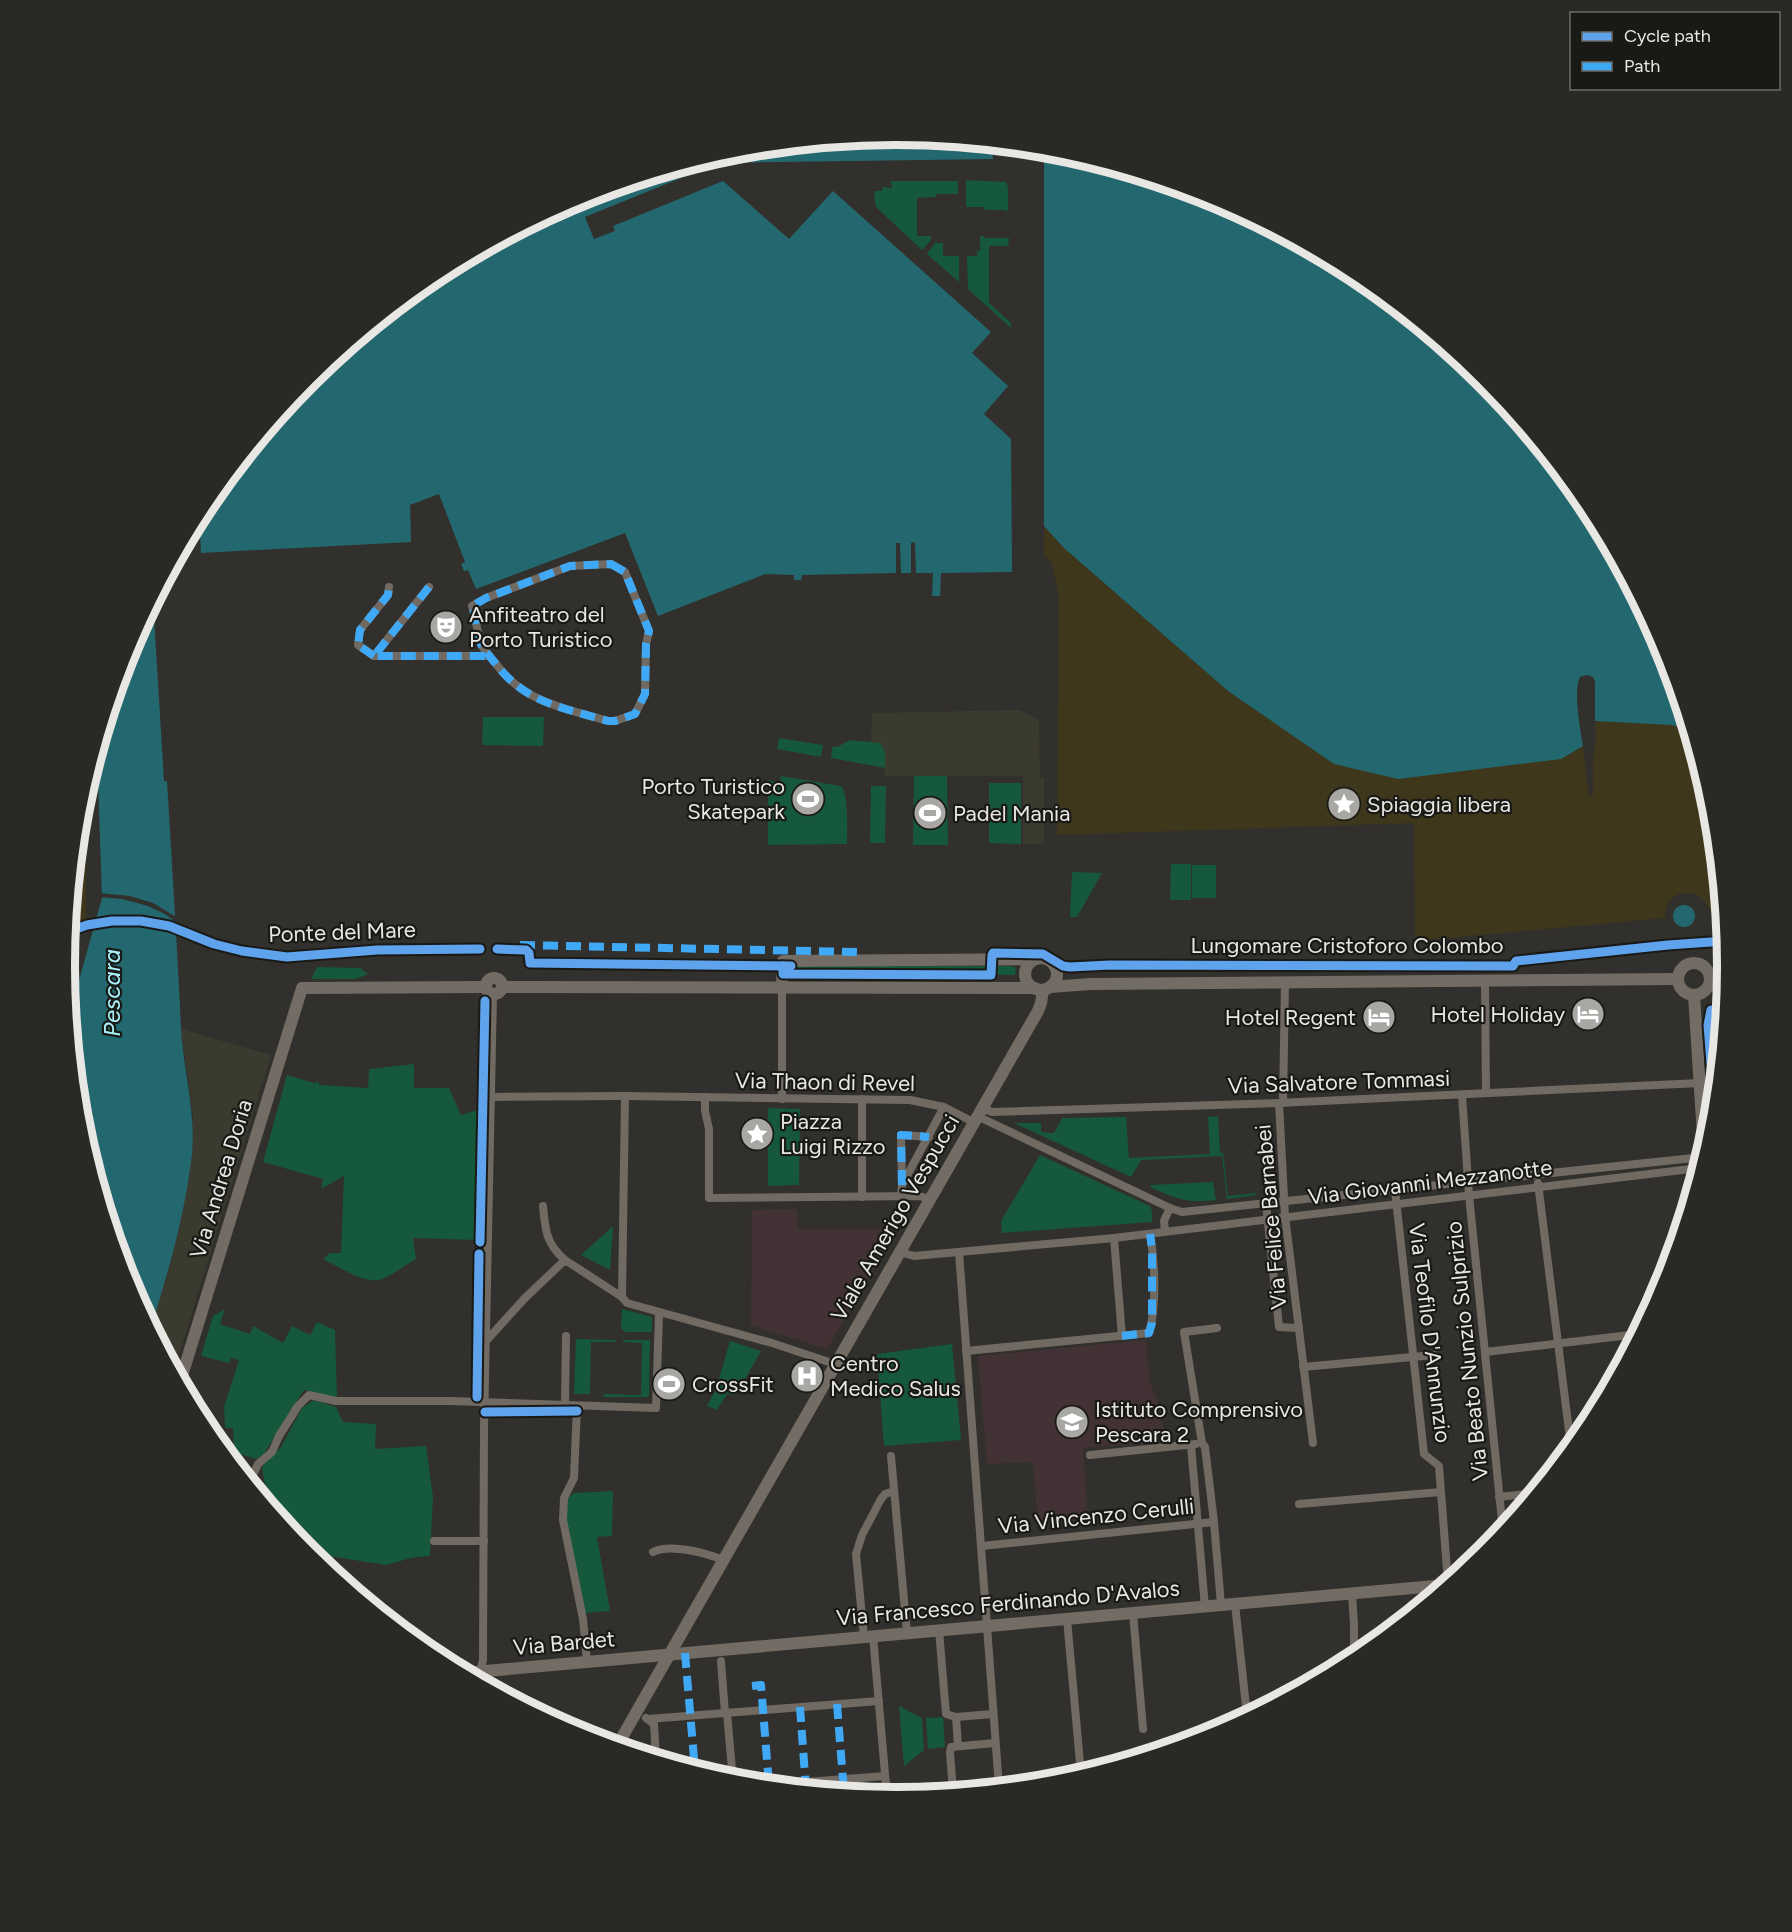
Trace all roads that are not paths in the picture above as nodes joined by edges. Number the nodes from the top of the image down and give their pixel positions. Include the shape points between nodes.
1 (389, 587) dead end
2 (429, 587) dead end
3 (374, 656) junction
4 (489, 656) junction
5 (1036, 959) junction
6 (1056, 969) junction
7 (1678, 979) junction
8 (1485, 981) junction
9 (1285, 982) junction
10 (1090, 984) junction
11 (1716, 985) edge
12 (1709, 986) junction
13 (302, 988) joint
14 (782, 988) junction
15 (1043, 988) junction
16 (494, 990) junction
17 (1694, 995) junction
18 (1700, 1083) junction
19 (1486, 1093) junction
20 (1462, 1095) junction
21 (625, 1096) junction
22 (491, 1097) junction
23 (705, 1097) junction
24 (782, 1099) junction
25 (861, 1099) junction
26 (1281, 1103) junction
27 (944, 1107) junction
28 (977, 1115) junction
29 (1702, 1119) edge
30 (929, 1137) junction
31 (1694, 1158) edge
32 (1691, 1169) edge
33 (1537, 1174) junction
34 (1468, 1182) junction
35 (902, 1185) junction
36 (1538, 1188) junction
37 (1395, 1190) junction
38 (1469, 1195) junction
39 (862, 1197) junction
40 (901, 1197) junction
41 (930, 1199) junction
42 (1284, 1202) junction
43 (1396, 1203) junction
44 (1266, 1204) junction
45 (543, 1206) dead end
46 (1170, 1208) junction
47 (1285, 1216) junction
48 (1267, 1219) junction
49 (1165, 1231) junction
50 (1150, 1234) junction
51 (1114, 1238) junction
52 (900, 1252) junction
53 (958, 1252) junction
54 (568, 1262) junction
55 (622, 1297) junction
56 (659, 1313) junction
57 (1217, 1328) dead end
58 (1299, 1328) junction
59 (1629, 1335) edge
60 (566, 1336) dead end
61 (1122, 1336) junction
62 (486, 1342) junction
63 (1560, 1343) junction
64 (966, 1351) junction
65 (1485, 1352) junction
66 (1434, 1355) dead end
67 (1413, 1357) junction
68 (835, 1364) junction
69 (1304, 1367) junction
70 (183, 1372) edge
71 (485, 1404) junction
72 (565, 1404) junction
73 (578, 1406) junction
74 (1570, 1435) edge
75 (1202, 1443) junction
76 (1312, 1443) dead end
77 (1191, 1445) junction
78 (1090, 1455) dead end
79 (891, 1456) dead end
80 (253, 1475) edge
81 (894, 1491) junction
82 (1441, 1492) junction
83 (1524, 1494) edge
84 (1499, 1497) junction
85 (1299, 1504) dead end
86 (1502, 1520) edge
87 (1214, 1522) junction
88 (1199, 1524) junction
89 (434, 1541) dead end
90 (484, 1541) junction
91 (982, 1546) junction
92 (653, 1552) dead end
93 (723, 1560) junction
94 (1446, 1575) edge
95 (1434, 1585) edge
96 (1352, 1594) junction
97 (1235, 1604) junction
98 (1221, 1605) junction
99 (1205, 1607) junction
100 (1133, 1613) junction
101 (1067, 1619) junction
102 (987, 1626) junction
103 (939, 1630) junction
104 (907, 1633) junction
105 (868, 1636) junction
106 (1354, 1648) edge
107 (669, 1654) junction
108 (721, 1661) dead end
109 (587, 1662) junction
110 (480, 1674) edge
111 (483, 1676) edge
112 (879, 1701) junction
113 (1246, 1708) edge
114 (635, 1712) junction
115 (726, 1713) junction
116 (993, 1714) junction
117 (956, 1717) junction
118 (648, 1719) junction
119 (1143, 1730) dead end
120 (621, 1739) edge
121 (995, 1743) junction
122 (958, 1746) junction
123 (656, 1750) edge
124 (1081, 1765) edge
125 (732, 1770) edge
126 (885, 1776) junction
127 (843, 1779) junction
128 (998, 1780) edge
129 (808, 1782) edge
130 (843, 1785) edge
131 (952, 1785) edge
132 (886, 1787) edge

1 - 3 street via 388,595 360,630 358,645
2 - 3 street
3 - 4 street
4 - 4 street via 508,680 539,700 615,721 635,714 645,694 649,630 625,572 611,564 570,566 472,606 478,635
5 - 6 street via 1050,960
5 - 14 street via 783,961
5 - 15 street via 1025,971 1027,981
6 - 10 street, Lungomare Cristoforo Colombo
6 - 15 street via 1057,979
7 - 8 street, Lungomare Cristoforo Colombo
7 - 12 street via 1684,967 1699,963 1709,972
7 - 17 street via 1683,990
8 - 9 street, Lungomare Cristoforo Colombo
8 - 19 street
9 - 10 street, Lungomare Cristoforo Colombo
9 - 26 street, Via Felice Barnabei
10 - 15 street, Lungomare Cristoforo Colombo
11 - 12 street
12 - 17 street
13 - 16 street, Lungomare Cristoforo Colombo
13 - 70 street, Via Andrea Doria
14 - 15 street, Lungomare Cristoforo Colombo
14 - 16 street, Lungomare Cristoforo Colombo
14 - 24 street
15 - 28 street, Viale Amerigo Vespucci via 1038,1011
16 - 22 street
17 - 18 street
18 - 19 street, Via Salvatore Tommasi
18 - 29 street
19 - 20 street, Via Salvatore Tommasi
20 - 26 street, Via Salvatore Tommasi
20 - 34 street, Via Beato Nunzio Sulprizio
21 - 22 street, Via Thaon di Revel
21 - 23 street, Via Thaon di Revel
21 - 55 street
22 - 62 street
23 - 24 street, Via Thaon di Revel
23 - 39 street, Via Thaon di Revel via 710,1198
24 - 25 street, Via Thaon di Revel
25 - 27 street, Via Thaon di Revel via 924,1101
25 - 39 street
26 - 28 street, Via Salvatore Tommasi
26 - 42 street, Via Felice Barnabei
27 - 28 street, Via Thaon di Revel
27 - 30 street, Via Thaon di Revel
28 - 41 street, Viale Amerigo Vespucci
28 - 46 street, Via Giovanni Mezzanotte
30 - 35 street, Via Thaon di Revel
30 - 35 street, Via Thaon di Revel via 901,1134
31 - 33 street, Via Giovanni Mezzanotte
32 - 36 street, Via Giovanni Mezzanotte
33 - 34 street, Via Giovanni Mezzanotte
33 - 36 street
34 - 37 street, Via Giovanni Mezzanotte
34 - 38 street, Via Beato Nunzio Sulprizio
35 - 40 street, Via Thaon di Revel
36 - 38 street, Via Giovanni Mezzanotte
36 - 63 street
37 - 42 street, Via Giovanni Mezzanotte
37 - 43 street, Via Teofilo D'Annunzio
38 - 43 street, Via Giovanni Mezzanotte
38 - 65 street, Via Beato Nunzio Sulprizio
39 - 40 street
40 - 41 street
41 - 52 street, Viale Amerigo Vespucci
42 - 44 street, Via Giovanni Mezzanotte
42 - 47 street, Via Felice Barnabei
43 - 47 street, Via Giovanni Mezzanotte
43 - 67 street, Via Teofilo D'Annunzio
44 - 46 street, Via Giovanni Mezzanotte via 1192,1212
44 - 48 street, Via Felice Barnabei
45 - 54 street via 547,1235 554,1251
46 - 49 street via 1164,1221
47 - 48 street, Via Giovanni Mezzanotte
47 - 58 street, Via Felice Barnabei
48 - 49 street, Via Giovanni Mezzanotte
48 - 58 street, Via Felice Barnabei via 1280,1327
49 - 50 street, Via Giovanni Mezzanotte
50 - 51 street, Via Giovanni Mezzanotte
50 - 61 street via 1152,1323 1149,1333
51 - 53 street, Via Giovanni Mezzanotte
51 - 61 street
52 - 53 street, Via Giovanni Mezzanotte via 914,1256
52 - 68 street, Viale Amerigo Vespucci
53 - 64 street
54 - 55 street
54 - 62 street via 525,1298
55 - 56 street via 627,1303
56 - 68 street
56 - 73 street via 656,1408
57 - 75 street via 1184,1332
58 - 69 street, Via Felice Barnabei
59 - 63 street
60 - 72 street
61 - 64 street
62 - 71 street
63 - 65 street
63 - 74 street
64 - 91 street
65 - 84 street, Via Beato Nunzio Sulprizio
66 - 67 street
67 - 69 street
67 - 82 street, Via Teofilo D'Annunzio via 1424,1454 1439,1466
68 - 93 street, Viale Amerigo Vespucci
69 - 76 street, Via Felice Barnabei
71 - 72 street
71 - 80 street via 305,1397 272,1452 258,1464
71 - 90 street
72 - 73 street
73 - 109 street via 574,1478 564,1498 564,1529 583,1619
75 - 77 street
75 - 87 street
77 - 78 street
77 - 88 street
79 - 81 street
81 - 104 street
81 - 105 street via 881,1499 856,1554
82 - 85 street
82 - 94 street, Via Teofilo D'Annunzio
83 - 84 street
84 - 86 street, Via Beato Nunzio Sulprizio
87 - 88 street, Via Vincenzo Cerulli
87 - 98 street
88 - 91 street, Via Vincenzo Cerulli
88 - 99 street
89 - 90 street
90 - 110 street
91 - 102 street
92 - 93 street via 664,1548 706,1553
93 - 107 street, Viale Amerigo Vespucci
95 - 96 street, Via Francesco Ferdinando D'Avalos
96 - 97 street, Via Francesco Ferdinando D'Avalos
96 - 106 street
97 - 98 street, Via Francesco Ferdinando D'Avalos
97 - 113 street
98 - 99 street, Via Francesco Ferdinando D'Avalos
99 - 100 street, Via Francesco Ferdinando D'Avalos
100 - 101 street, Via Francesco Ferdinando D'Avalos
100 - 119 street
101 - 102 street, Via Francesco Ferdinando D'Avalos
101 - 124 street
102 - 103 street, Via Francesco Ferdinando D'Avalos
102 - 116 street
103 - 104 street, Via Francesco Ferdinando D'Avalos
103 - 117 street via 946,1714
104 - 105 street, Via Francesco Ferdinando D'Avalos
105 - 107 street, Via Francesco Ferdinando D'Avalos
105 - 112 street
107 - 109 street, Via Bardet
107 - 114 street, Viale Amerigo Vespucci
108 - 115 street
109 - 111 street, Via Bardet
112 - 115 street
112 - 126 street
114 - 118 street
114 - 120 street, Viale Amerigo Vespucci
115 - 118 street
115 - 125 street
116 - 117 street
116 - 121 street
117 - 122 street
118 - 123 street via 654,1724
121 - 122 street
121 - 128 street
122 - 131 street via 950,1749
126 - 127 street
126 - 132 street
127 - 129 street
127 - 130 street

